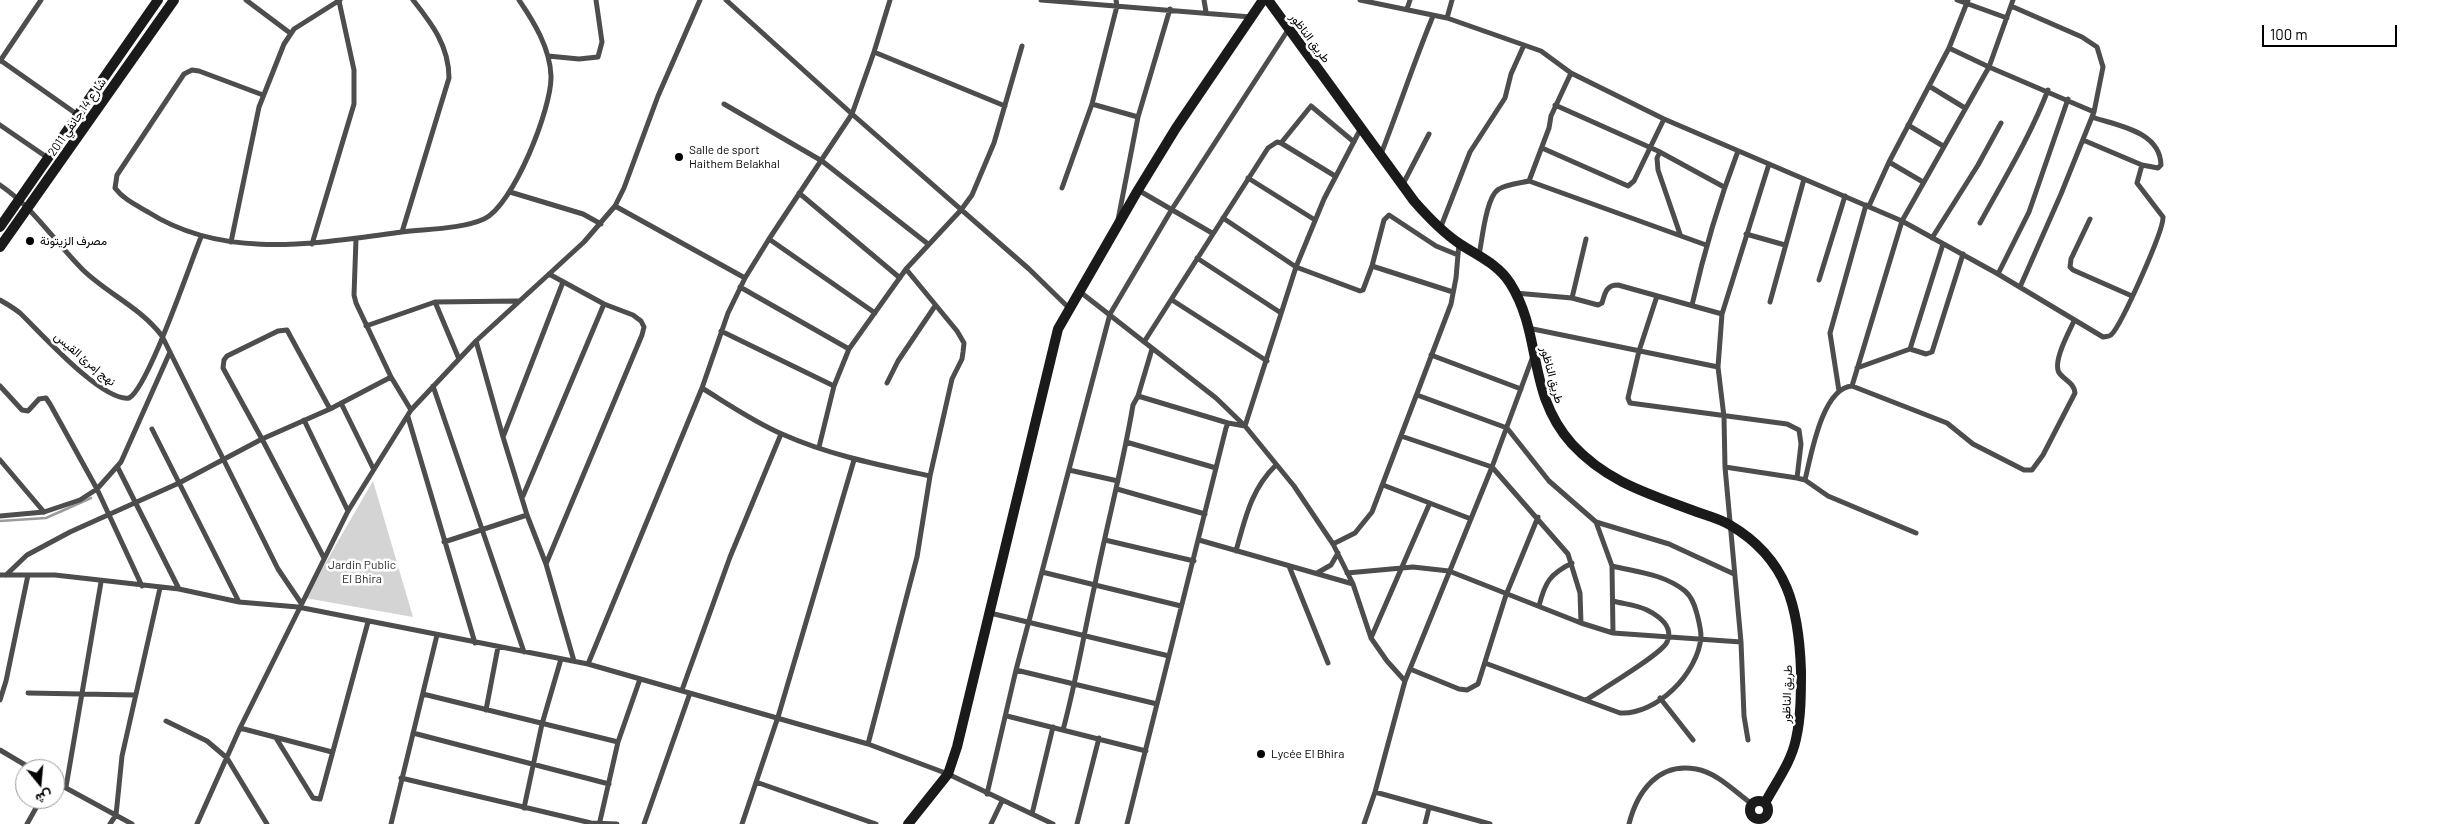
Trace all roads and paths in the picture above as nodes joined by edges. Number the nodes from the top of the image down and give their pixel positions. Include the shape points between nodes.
1 (41, 0) edge
2 (158, 0) edge
3 (174, 0) edge
4 (246, 0) edge
5 (339, 0) edge
6 (413, 0) edge
7 (519, 0) edge
8 (596, 0) edge
9 (700, 0) edge
10 (726, 0) edge
11 (890, 0) edge
12 (1041, 0) edge
13 (1204, 0) edge
14 (1263, 0) edge
15 (1268, 0) edge
16 (1360, 0) edge
17 (1410, 0) edge
18 (1452, 0) edge
19 (1957, 0) edge
20 (1968, 2) edge
21 (1116, 3) edge
22 (2012, 3) edge
23 (1170, 9) junction
24 (1407, 9) junction
25 (1206, 12) junction
26 (1433, 16) junction
27 (1251, 17) junction
28 (1446, 18) junction
29 (2007, 18) junction
30 (1288, 30) junction
31 (290, 33) junction
32 (1524, 44) junction
33 (1022, 46) dead end
34 (1949, 48) junction
35 (874, 52) junction
36 (548, 56) junction
37 (0, 60) edge
38 (1989, 68) junction
39 (1571, 73) junction
40 (1929, 86) junction
41 (2048, 90) junction
42 (263, 94) junction
43 (2068, 99) junction
44 (724, 104) dead end
45 (1092, 104) junction
46 (1555, 105) junction
47 (1005, 106) junction
48 (1965, 108) junction
49 (852, 114) junction
50 (2093, 114) junction
51 (77, 115) junction
52 (1138, 117) junction
53 (1664, 119) junction
54 (88, 122) junction
55 (2001, 122) dead end
56 (0, 125) edge
57 (1908, 125) junction
58 (1362, 128) junction
59 (1429, 134) dead end
60 (2083, 140) junction
61 (1354, 142) junction
62 (1281, 143) junction
63 (1943, 146) junction
64 (1542, 148) junction
65 (1651, 148) junction
66 (1738, 151) junction
67 (1660, 152) junction
68 (1381, 154) junction
69 (48, 158) junction
70 (822, 160) junction
71 (1889, 162) junction
72 (1769, 164) junction
73 (2142, 165) junction
74 (1335, 176) junction
75 (1248, 178) junction
76 (1804, 179) junction
77 (1529, 181) junction
78 (1923, 182) junction
79 (1403, 184) junction
80 (0, 185) edge
81 (1724, 187) junction
82 (1062, 188) dead end
83 (1138, 190) junction
84 (510, 192) junction
85 (799, 193) junction
86 (1844, 196) junction
87 (20, 199) junction
88 (1868, 205) junction
89 (615, 206) junction
90 (28, 208) junction
91 (1172, 209) junction
92 (962, 210) junction
93 (1222, 218) junction
94 (2090, 219) dead end
95 (1315, 220) junction
96 (1902, 222) junction
97 (1980, 223) dead end
98 (601, 224) junction
99 (0, 227) edge
100 (1116, 228) junction
101 (1440, 228) junction
102 (402, 232) junction
103 (1212, 234) junction
104 (1680, 234) junction
105 (1746, 234) junction
106 (201, 237) junction
107 (1932, 238) junction
108 (356, 239) junction
109 (770, 239) junction
110 (1586, 239) dead end
111 (231, 242) junction
112 (312, 244) junction
113 (928, 244) junction
114 (1459, 244) junction
115 (1943, 244) junction
116 (1785, 245) junction
117 (1706, 246) junction
118 (0, 247) edge
119 (1963, 254) junction
120 (1479, 255) junction
121 (1458, 256) junction
122 (1197, 258) junction
123 (1372, 266) junction
124 (1296, 267) junction
125 (906, 269) junction
126 (549, 274) junction
127 (1998, 274) junction
128 (745, 278) junction
129 (900, 278) junction
130 (1819, 280) dead end
131 (563, 282) junction
132 (740, 287) junction
133 (2020, 287) junction
134 (1079, 291) junction
135 (1453, 292) junction
136 (1515, 293) junction
137 (1657, 296) junction
138 (2132, 296) junction
139 (1572, 298) junction
140 (0, 300) edge
141 (1172, 300) junction
142 (518, 301) junction
143 (435, 302) junction
144 (1770, 302) dead end
145 (604, 304) junction
146 (1692, 305) junction
147 (935, 306) junction
148 (1069, 308) junction
149 (1281, 312) junction
150 (875, 313) junction
151 (1110, 314) junction
152 (1722, 314) junction
153 (2074, 321) junction
154 (366, 326) junction
155 (1528, 328) junction
156 (720, 331) junction
157 (162, 336) junction
158 (476, 341) junction
159 (1144, 342) junction
160 (849, 349) junction
161 (1152, 349) junction
162 (1910, 349) junction
163 (1639, 351) junction
164 (170, 352) junction
165 (1431, 355) junction
166 (1533, 356) junction
167 (459, 359) junction
168 (1267, 361) junction
169 (1718, 367) junction
170 (1857, 368) junction
171 (391, 378) junction
172 (887, 383) dead end
173 (0, 386) edge
174 (433, 386) junction
175 (834, 386) junction
176 (1852, 386) junction
177 (702, 388) junction
178 (1521, 389) junction
179 (1839, 391) junction
180 (1417, 395) junction
181 (1138, 396) junction
182 (341, 403) junction
183 (330, 409) junction
184 (411, 410) junction
185 (408, 416) junction
186 (1724, 417) junction
187 (304, 420) junction
188 (1228, 423) junction
189 (1245, 426) junction
190 (1507, 428) junction
191 (152, 429) dead end
192 (780, 434) junction
193 (1401, 436) junction
194 (503, 437) junction
195 (262, 439) junction
196 (1126, 442) junction
197 (819, 447) junction
198 (222, 459) junction
199 (0, 460) edge
200 (854, 460) junction
201 (1276, 465) junction
202 (1492, 467) junction
203 (1725, 467) junction
204 (118, 468) junction
205 (373, 468) junction
206 (1216, 468) junction
207 (1069, 470) junction
208 (930, 476) junction
209 (1797, 478) junction
210 (1804, 480) junction
211 (1118, 481) junction
212 (179, 483) junction
213 (1383, 485) junction
214 (97, 489) junction
215 (1117, 489) junction
216 (523, 496) junction
217 (134, 502) junction
218 (1429, 505) junction
219 (44, 512) junction
220 (348, 512) junction
221 (108, 514) junction
222 (1205, 514) junction
223 (527, 515) junction
224 (0, 516) edge
225 (1538, 518) junction
226 (1471, 519) junction
227 (1596, 522) junction
228 (1730, 525) junction
229 (483, 531) junction
230 (1916, 533) dead end
231 (1105, 540) junction
232 (1199, 540) junction
233 (444, 542) junction
234 (1332, 544) junction
235 (1236, 550) junction
236 (1338, 553) junction
237 (324, 558) junction
238 (1194, 561) junction
239 (1572, 563) junction
240 (546, 564) junction
241 (1290, 566) junction
242 (1612, 566) junction
243 (1401, 568) junction
244 (1042, 572) junction
245 (1347, 572) junction
246 (1449, 572) junction
247 (1317, 573) junction
248 (1734, 574) junction
249 (3, 575) edge
250 (28, 575) junction
251 (100, 582) junction
252 (1353, 584) junction
253 (1095, 585) junction
254 (142, 586) junction
255 (160, 588) junction
256 (179, 589) junction
257 (1506, 595) junction
258 (1613, 601) junction
259 (239, 602) junction
260 (299, 605) junction
261 (1181, 606) junction
262 (1539, 606) junction
263 (989, 613) junction
264 (368, 622) junction
265 (1581, 623) junction
266 (1028, 624) junction
267 (1613, 633) junction
268 (437, 635) junction
269 (1085, 635) junction
270 (1669, 636) junction
271 (1371, 638) junction
272 (1701, 638) junction
273 (1741, 642) junction
274 (475, 643) junction
275 (498, 647) junction
276 (524, 652) junction
277 (1169, 656) junction
278 (560, 659) junction
279 (574, 661) junction
280 (1328, 663) dead end
281 (1485, 663) junction
282 (588, 664) junction
283 (1410, 669) junction
284 (1016, 670) junction
285 (640, 679) junction
286 (1405, 681) junction
287 (1076, 683) junction
288 (682, 690) junction
289 (28, 693) dead end
290 (690, 693) junction
291 (82, 694) junction
292 (423, 694) junction
293 (135, 695) junction
294 (1660, 698) junction
295 (0, 700) edge
296 (1586, 700) junction
297 (1157, 704) junction
298 (486, 710) junction
299 (1006, 716) junction
300 (778, 717) junction
301 (166, 721) dead end
302 (542, 724) junction
303 (1053, 727) junction
304 (240, 728) junction
305 (1063, 730) junction
306 (413, 733) junction
307 (276, 738) junction
308 (1099, 738) junction
309 (1694, 740) dead end
310 (1748, 740) dead end
311 (618, 742) junction
312 (868, 744) junction
313 (0, 750) edge
314 (1146, 751) junction
315 (332, 752) junction
316 (227, 758) junction
317 (15, 759) edge
318 (534, 764) junction
319 (948, 774) junction
320 (401, 778) junction
321 (756, 782) junction
322 (609, 784) junction
323 (66, 787) joint
324 (1375, 792) junction
325 (987, 794) junction
326 (1002, 801) junction
327 (1765, 803) junction
328 (1752, 804) junction
329 (524, 808) junction
330 (1429, 808) junction
331 (35, 809) edge
332 (116, 814) junction
333 (1032, 814) junction
334 (1040, 821) edge
335 (1762, 821) edge
336 (600, 822) junction
337 (591, 823) edge
338 (1482, 823) edge
339 (27, 824) edge
340 (110, 824) edge
341 (132, 824) edge
342 (197, 824) edge
343 (267, 824) edge
344 (391, 824) edge
345 (617, 824) edge
346 (644, 824) edge
347 (742, 824) edge
348 (876, 824) edge
349 (908, 824) edge
350 (991, 824) edge
351 (1053, 824) edge
352 (1077, 824) edge
353 (1127, 824) edge
354 (1364, 824) edge
355 (1425, 824) edge
356 (1490, 824) edge
357 (1629, 824) edge

1 - 37 street
2 - 51 street, شارع 14 جانفي 2011
3 - 54 street, شارع 14 جانفي 2011
4 - 31 street
5 - 31 street
5 - 112 street via 354,70 354,104
6 - 102 street via 441,40 449,63 448,78
7 - 36 street
8 - 36 street via 602,42 598,57
9 - 89 street
10 - 49 street
11 - 35 street
12 - 21 street
13 - 25 street
14 - 27 street
15 - 30 street, طريق الناظور
16 - 24 street
17 - 24 street
18 - 28 street
19 - 20 street
20 - 29 street
20 - 34 street
21 - 23 street
21 - 45 street
22 - 29 street
22 - 50 street via 2097,47 2103,68
23 - 25 street
23 - 52 street
24 - 26 street
25 - 27 street
26 - 28 street
26 - 68 street
27 - 83 street
28 - 32 street
29 - 38 street
30 - 58 street, طريق الناظور
30 - 91 street
31 - 42 street
32 - 39 street via 1541,51
32 - 101 street via 1505,98 1470,152
33 - 47 street
34 - 38 street
34 - 40 street
35 - 47 street
35 - 49 street
36 - 84 street via 551,76 546,110
37 - 51 street
38 - 41 street
38 - 48 street
39 - 46 street
39 - 53 street
40 - 48 street
40 - 57 street
41 - 43 street
41 - 97 street via 2013,165
42 - 106 street via 199,71 184,74 117,175 114,188 126,198 167,224
42 - 111 street
43 - 50 street
43 - 127 street via 2029,212
44 - 70 street
45 - 52 street
45 - 82 street
46 - 64 street
46 - 65 street
47 - 92 street via 983,169
48 - 63 street
49 - 70 street
49 - 92 street
50 - 60 street
50 - 73 street via 2148,138 2156,148 2161,165 2158,168
51 - 54 street
51 - 69 street, شارع 14 جانفي 2011
52 - 100 street
53 - 65 street
53 - 66 street
54 - 90 street, شارع 14 جانفي 2011
55 - 107 street via 1978,166
56 - 69 street
57 - 63 street
57 - 71 street
58 - 61 street
58 - 68 street, طريق الناظور
59 - 79 street
60 - 73 street
60 - 133 street
61 - 62 street via 1311,106
61 - 74 street
62 - 74 street
62 - 75 street via 1268,148
63 - 78 street
64 - 65 street via 1626,186 1633,183
64 - 77 street
65 - 67 street
66 - 72 street
66 - 81 street
67 - 81 street
67 - 104 street via 1656,158 1658,170
68 - 79 street, طريق الناظور
69 - 87 street, شارع 14 جانفي 2011
70 - 85 street
70 - 113 street
71 - 78 street
71 - 88 street
72 - 76 street
72 - 105 street
73 - 138 street via 2137,183 2163,217 2163,222
74 - 95 street
75 - 93 street
75 - 95 street
76 - 86 street
76 - 116 street
77 - 104 street
77 - 120 street via 1501,188 1493,194
78 - 96 street
79 - 101 street, طريق الناظور via 1414,201
80 - 87 street
81 - 117 street
83 - 91 street
83 - 100 street
84 - 98 street via 583,214
84 - 102 street via 500,207 484,219
85 - 109 street
85 - 129 street
86 - 88 street
86 - 130 street
87 - 90 street
87 - 99 street, شارع 14 جانفي 2011
88 - 96 street
88 - 179 street via 1830,334
89 - 98 street
89 - 128 street
90 - 118 street, شارع 14 جانفي 2011
90 - 157 street via 82,270 153,324
91 - 103 street
91 - 151 street
92 - 113 street
92 - 148 street
93 - 103 street
93 - 124 street
94 - 138 street via 2070,259 2070,267
95 - 124 street
96 - 107 street
96 - 170 street
98 - 126 street
100 - 134 street
101 - 114 street, طريق الناظور
102 - 108 street
103 - 122 street
104 - 117 street
105 - 116 street
105 - 152 street
106 - 111 street
106 - 157 street
107 - 115 street
108 - 112 street
108 - 154 street via 354,295
109 - 128 street
109 - 150 street
110 - 139 street
111 - 112 street
113 - 125 street
114 - 120 street, طريق الناظور
114 - 121 street
115 - 119 street
115 - 162 street
116 - 144 street
117 - 146 street
119 - 127 street
119 - 162 street via 1932,352 1926,354
120 - 136 street, طريق الناظور via 1504,275
121 - 123 street via 1436,246 1389,215 1384,220
121 - 135 street
122 - 141 street
122 - 149 street
123 - 124 street via 1362,291
123 - 135 street
124 - 149 street
125 - 129 street
125 - 147 street
126 - 131 street
126 - 142 street
127 - 133 street
128 - 132 street
129 - 150 street
131 - 145 street
131 - 194 street
132 - 156 street
132 - 160 street
133 - 153 street
134 - 148 street
134 - 151 street
135 - 165 street
136 - 139 street
136 - 155 street, طريق الناظور
137 - 139 street via 1618,284 1606,289 1602,303 1598,305
137 - 146 street
137 - 163 street
138 - 153 street via 2117,327 2107,336 2103,337
140 - 157 street, نهج إمرئ القيس via 18,311 63,357 111,394 124,399 138,390
141 - 159 street
141 - 168 street
142 - 143 street
142 - 158 street
143 - 154 street
143 - 167 street
145 - 216 street
145 - 240 street via 633,314 644,327
146 - 152 street
147 - 172 street
147 - 208 street via 964,343 962,359 952,379
148 - 263 street via 1058,328
149 - 168 street
150 - 160 street
151 - 159 street
151 - 207 street
152 - 169 street
153 - 176 street via 2064,344 2058,372 2072,384 2075,393 2032,470 2024,470 1973,444 1947,423 1930,415
154 - 171 street
155 - 163 street
155 - 166 street, طريق الناظور
156 - 175 street
156 - 177 street
157 - 164 street
158 - 167 street
158 - 194 street
159 - 161 street
160 - 175 street
161 - 181 street
161 - 189 street via 1216,398
162 - 170 street
163 - 169 street
163 - 186 street via 1628,398 1630,403
164 - 198 street
164 - 204 street
165 - 178 street
165 - 180 street
166 - 178 street
166 - 228 street, طريق الناظور via 1549,413 1573,445 1597,468 1632,488
167 - 174 street
168 - 189 street
169 - 186 street
170 - 176 street
171 - 182 street
171 - 184 street
173 - 214 street via 22,410 28,412 39,400 46,398
174 - 184 street
174 - 229 street
175 - 197 street
176 - 179 street
177 - 192 street
177 - 282 street
178 - 190 street
179 - 210 street via 1822,417
180 - 190 street
180 - 193 street
181 - 188 street
181 - 196 street via 1132,405
182 - 183 street
182 - 205 street
183 - 187 street
183 - 195 street via 290,334 283,329 278,331 227,356 223,363
184 - 185 street
185 - 205 street
185 - 233 street
186 - 203 street
186 - 209 street via 1796,426 1801,435
187 - 195 street
187 - 220 street
188 - 189 street
188 - 206 street
189 - 201 street
190 - 202 street
190 - 227 street via 1549,481
191 - 212 street
192 - 197 street
192 - 288 street via 730,557
193 - 202 street
193 - 213 street
194 - 216 street
195 - 198 street
195 - 237 street
196 - 206 street
196 - 211 street
197 - 200 street
198 - 212 street
198 - 260 street
199 - 219 street
200 - 208 street
200 - 300 street
201 - 234 street via 1294,486
201 - 235 street via 1251,498
202 - 225 street
202 - 226 street
203 - 209 street
203 - 228 street
204 - 214 street
204 - 217 street
205 - 220 street
206 - 222 street
207 - 211 street
207 - 244 street
208 - 312 street via 917,557
209 - 210 street
210 - 230 street via 1828,496
211 - 215 street
212 - 217 street
212 - 259 street
213 - 218 street
213 - 234 street via 1367,520 1355,533
214 - 219 street via 80,500
214 - 221 street
215 - 222 street
215 - 231 street
216 - 223 street
217 - 221 street
217 - 256 street
218 - 226 street
218 - 243 street
219 - 224 street
220 - 237 street
221 - 249 street via 30,553
221 - 254 street
222 - 232 street
223 - 229 street
223 - 240 street
225 - 239 street
225 - 257 street
226 - 246 street
227 - 242 street
227 - 248 street via 1669,544
228 - 248 street
228 - 327 street, طريق الناظور via 1773,561 1791,595 1796,623 1801,695 1796,740 1788,764
229 - 233 street
229 - 276 street
231 - 238 street
231 - 253 street
232 - 235 street
232 - 238 street
233 - 274 street
234 - 236 street
235 - 241 street
236 - 245 street
236 - 247 street via 1331,565
237 - 260 street
238 - 261 street
239 - 262 street via 1558,570 1547,582
239 - 265 street via 1580,593
240 - 279 street
241 - 247 street
241 - 280 street
242 - 258 street
242 - 272 street via 1665,578 1686,592 1696,608
243 - 245 street
243 - 246 street via 1426,567
243 - 271 street
244 - 253 street
244 - 266 street
245 - 252 street
246 - 257 street
246 - 283 street
247 - 252 street
248 - 273 street
249 - 250 street
250 - 251 street via 55,575
250 - 295 street
251 - 254 street
251 - 291 street
252 - 271 street
253 - 261 street
253 - 269 street
254 - 255 street
255 - 256 street
255 - 293 street
256 - 259 street
257 - 262 street
257 - 281 street
258 - 267 street
258 - 270 street via 1646,609 1667,626
259 - 260 street
260 - 264 street
260 - 304 street
261 - 277 street
262 - 265 street
263 - 266 street
263 - 319 street
264 - 268 street
264 - 315 street
265 - 267 street
266 - 269 street
266 - 284 street
267 - 270 street
268 - 274 street
268 - 292 street
269 - 277 street
269 - 287 street
270 - 272 street
270 - 296 street via 1667,643 1651,658
271 - 286 street
272 - 273 street
272 - 294 street via 1689,670
273 - 310 street
274 - 275 street
275 - 276 street
275 - 298 street
276 - 278 street
277 - 297 street
278 - 279 street
278 - 302 street
279 - 282 street
281 - 283 street via 1478,684 1467,690
281 - 296 street
282 - 285 street
283 - 286 street
284 - 287 street
284 - 299 street
285 - 288 street
285 - 311 street
286 - 324 street
287 - 297 street
287 - 305 street
288 - 290 street
289 - 291 street
290 - 300 street
290 - 346 street
291 - 293 street
291 - 323 street
292 - 298 street
292 - 306 street
293 - 332 street via 122,756
294 - 296 street via 1631,713 1620,713
294 - 309 street
297 - 314 street
298 - 302 street
299 - 303 street
299 - 325 street
300 - 312 street
300 - 321 street
301 - 316 street via 206,741
302 - 311 street
302 - 318 street
303 - 305 street
303 - 333 street
304 - 307 street
304 - 316 street
305 - 308 street
306 - 318 street
306 - 320 street
307 - 315 street
307 - 315 street via 316,800 321,795
308 - 314 street
308 - 352 street
311 - 322 street
312 - 319 street
313 - 317 street
314 - 353 street
316 - 342 street
316 - 343 street
318 - 322 street
318 - 329 street
319 - 325 street
319 - 349 street
320 - 329 street
320 - 344 street
321 - 347 street
321 - 348 street
322 - 336 street
323 - 332 street
324 - 330 street
324 - 354 street
325 - 326 street
326 - 333 street
326 - 350 street
327 - 328 street via 1758,801
327 - 335 street via 1768,812
328 - 335 street via 1752,814
328 - 357 street via 1722,781 1698,769 1684,768 1670,771 1642,789
329 - 337 street
330 - 338 street
330 - 355 street
331 - 339 street
332 - 340 street
332 - 341 street
333 - 334 street
334 - 351 street
336 - 337 street
336 - 345 street
338 - 356 street

